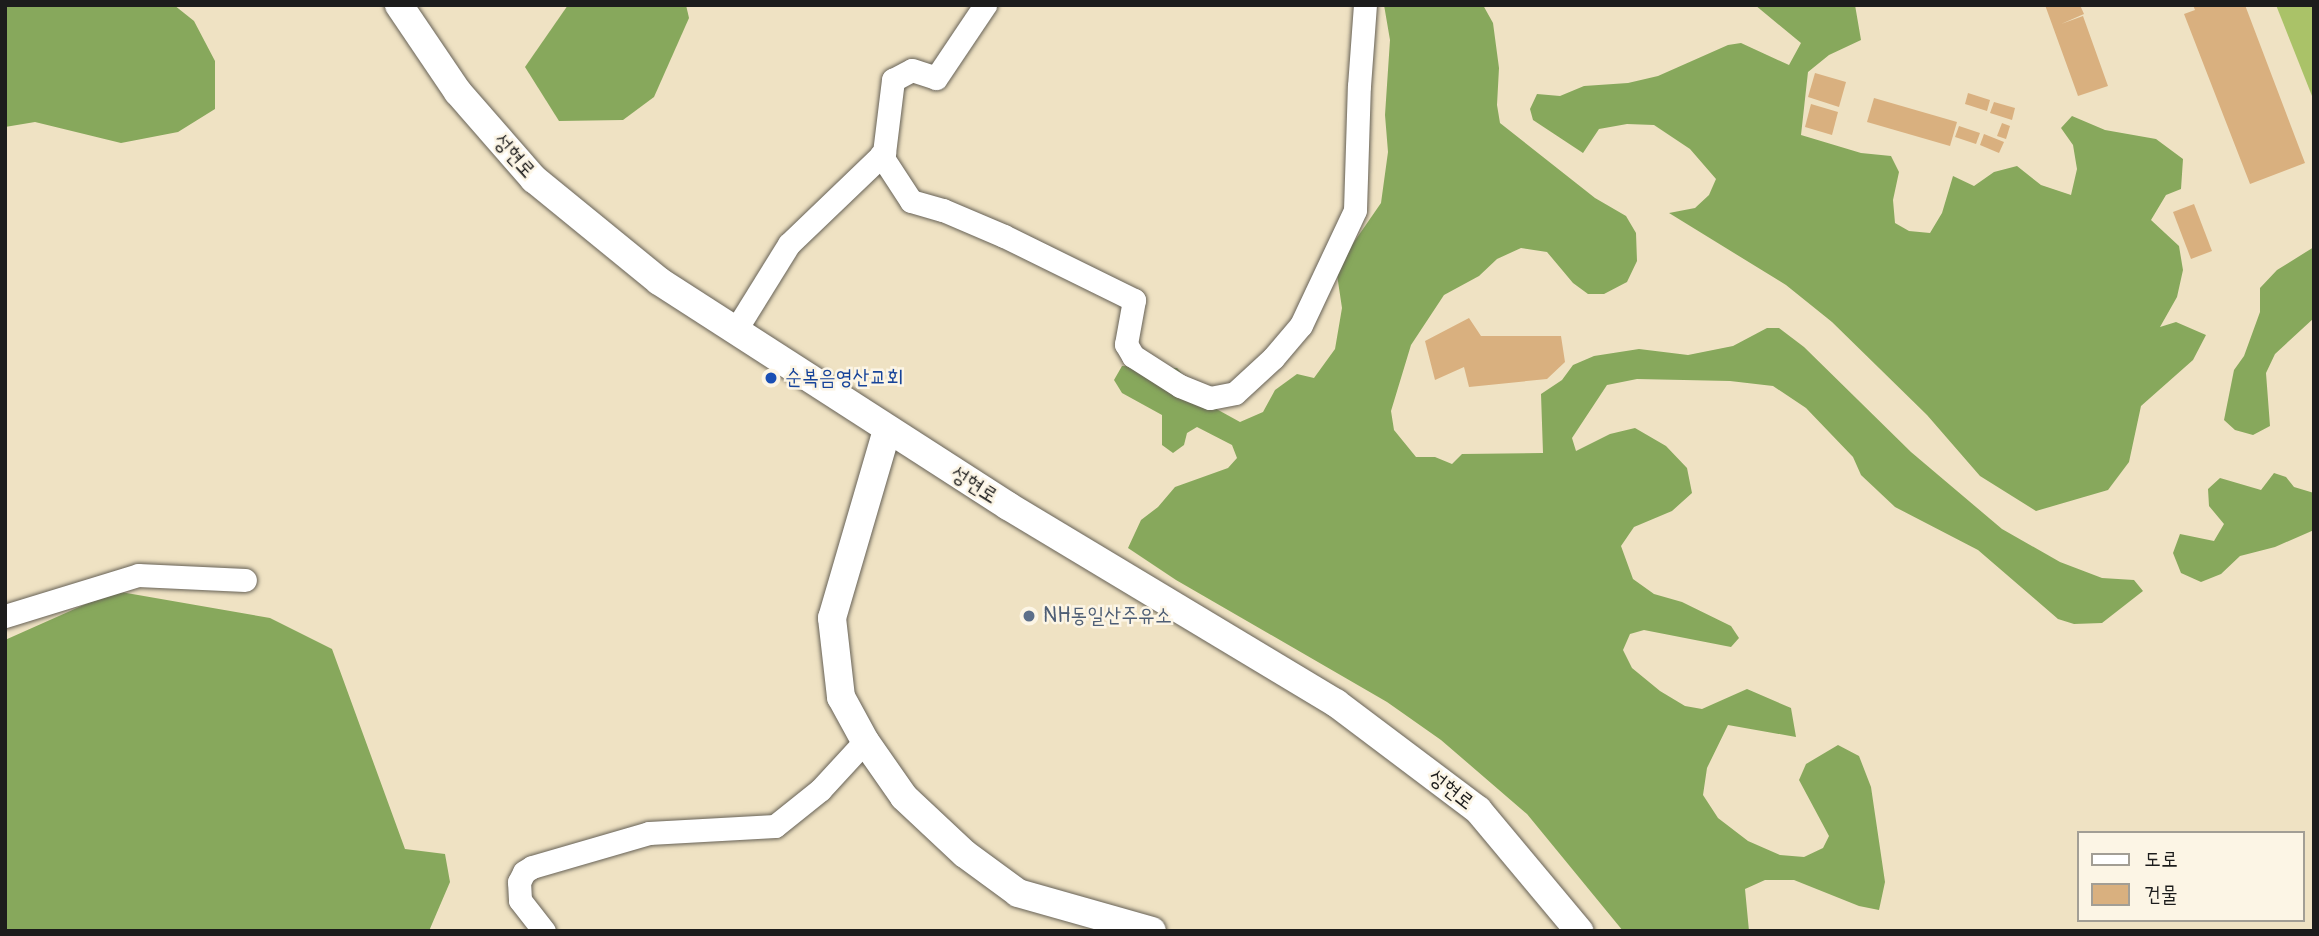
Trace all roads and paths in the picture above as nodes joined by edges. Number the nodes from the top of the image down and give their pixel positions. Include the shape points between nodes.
1 (398, 5) edge
2 (985, 5) edge
3 (1365, 5) edge
4 (881, 155) junction
5 (735, 331) junction
6 (887, 430) junction
7 (245, 580) dead end
8 (5, 616) edge
9 (864, 741) junction
10 (544, 931) edge
11 (1152, 931) edge
12 (1579, 931) edge

1 - 5 main road, 성현로 via 458,92 534,179 659,281
2 - 4 street via 936,78 912,69 893,80
3 - 4 street via 1355,210 1301,326 1235,393 1210,398 1180,386 1133,356 1126,344 1133,300 1004,236 911,201
4 - 5 street via 789,244
5 - 6 main road, 성현로
6 - 9 main road via 832,618 841,697
6 - 12 main road, 성현로 via 1336,703 1478,810
7 - 8 street via 138,575
9 - 10 street via 820,790 775,826 649,833 532,867 519,882 520,900
9 - 11 main road via 904,797 965,854 1018,893

